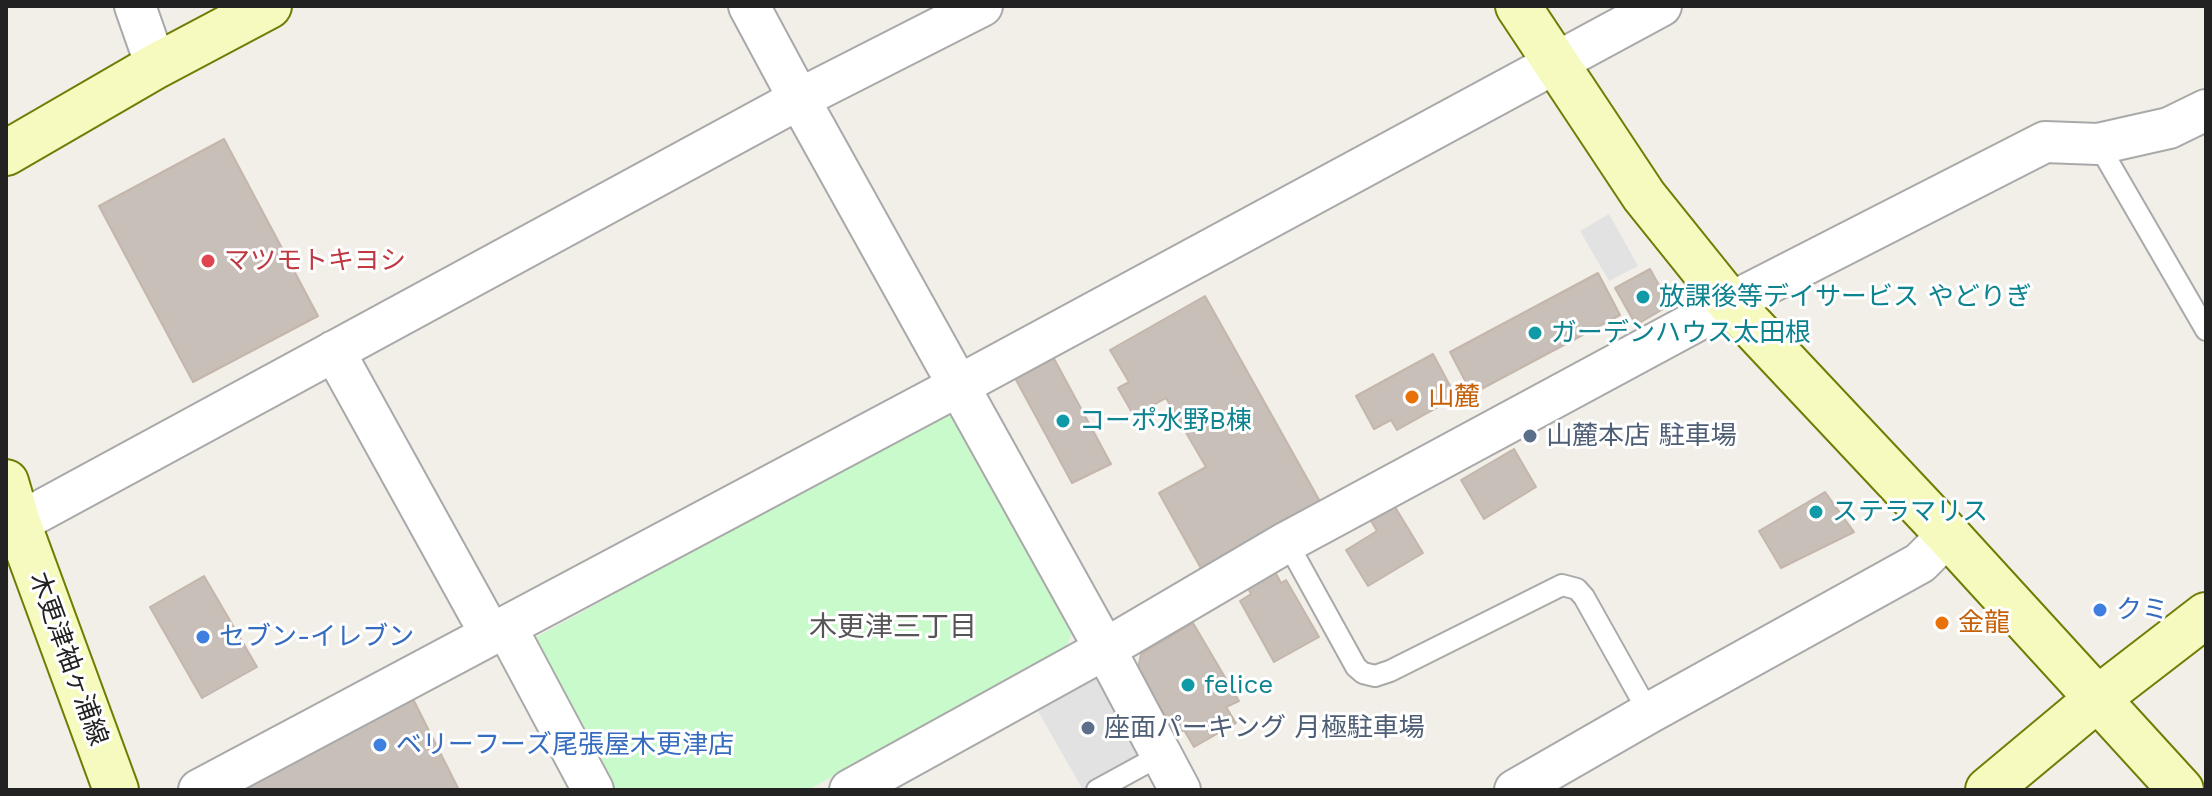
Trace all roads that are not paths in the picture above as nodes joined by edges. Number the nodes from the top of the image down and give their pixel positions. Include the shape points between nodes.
1 (135, 6) edge
2 (269, 6) edge
3 (749, 6) edge
4 (982, 6) edge
5 (1518, 6) edge
6 (1661, 6) edge
7 (1556, 63) junction
8 (156, 66) junction
9 (799, 99) junction
10 (2206, 110) edge
11 (2098, 144) junction
12 (6, 153) edge
13 (1730, 303) junction
14 (2206, 330) edge
15 (334, 351) junction
16 (958, 386) junction
17 (12, 502) edge
18 (1948, 535) junction
19 (1287, 542) junction
20 (2206, 615) edge
21 (498, 631) junction
22 (1105, 649) junction
23 (2097, 699) junction
24 (1649, 713) junction
25 (1161, 755) junction
26 (116, 790) edge
27 (199, 790) edge
28 (593, 790) edge
29 (850, 790) edge
30 (1097, 790) edge
31 (1180, 790) edge
32 (1515, 790) edge
33 (1988, 790) edge
34 (2181, 790) edge

1 - 8 street
2 - 8 street
3 - 9 street
4 - 9 street
5 - 7 street
6 - 7 street
7 - 13 street via 1644,196
7 - 16 street
8 - 12 street
9 - 15 street
9 - 16 street
10 - 11 street via 2169,128
11 - 13 street via 2045,142
11 - 14 lane
13 - 18 street
13 - 19 street
15 - 17 street
15 - 21 street
16 - 21 street
16 - 22 street
17 - 26 street, 木更津袖ヶ浦線
18 - 23 street
18 - 24 street via 1920,563
19 - 22 street
19 - 24 lane via 1363,673 1390,671 1562,585 1584,597
20 - 23 street
21 - 27 street
21 - 28 street
22 - 25 street
22 - 29 street via 901,773
23 - 33 street
23 - 34 street
24 - 32 street
25 - 30 lane
25 - 31 street

